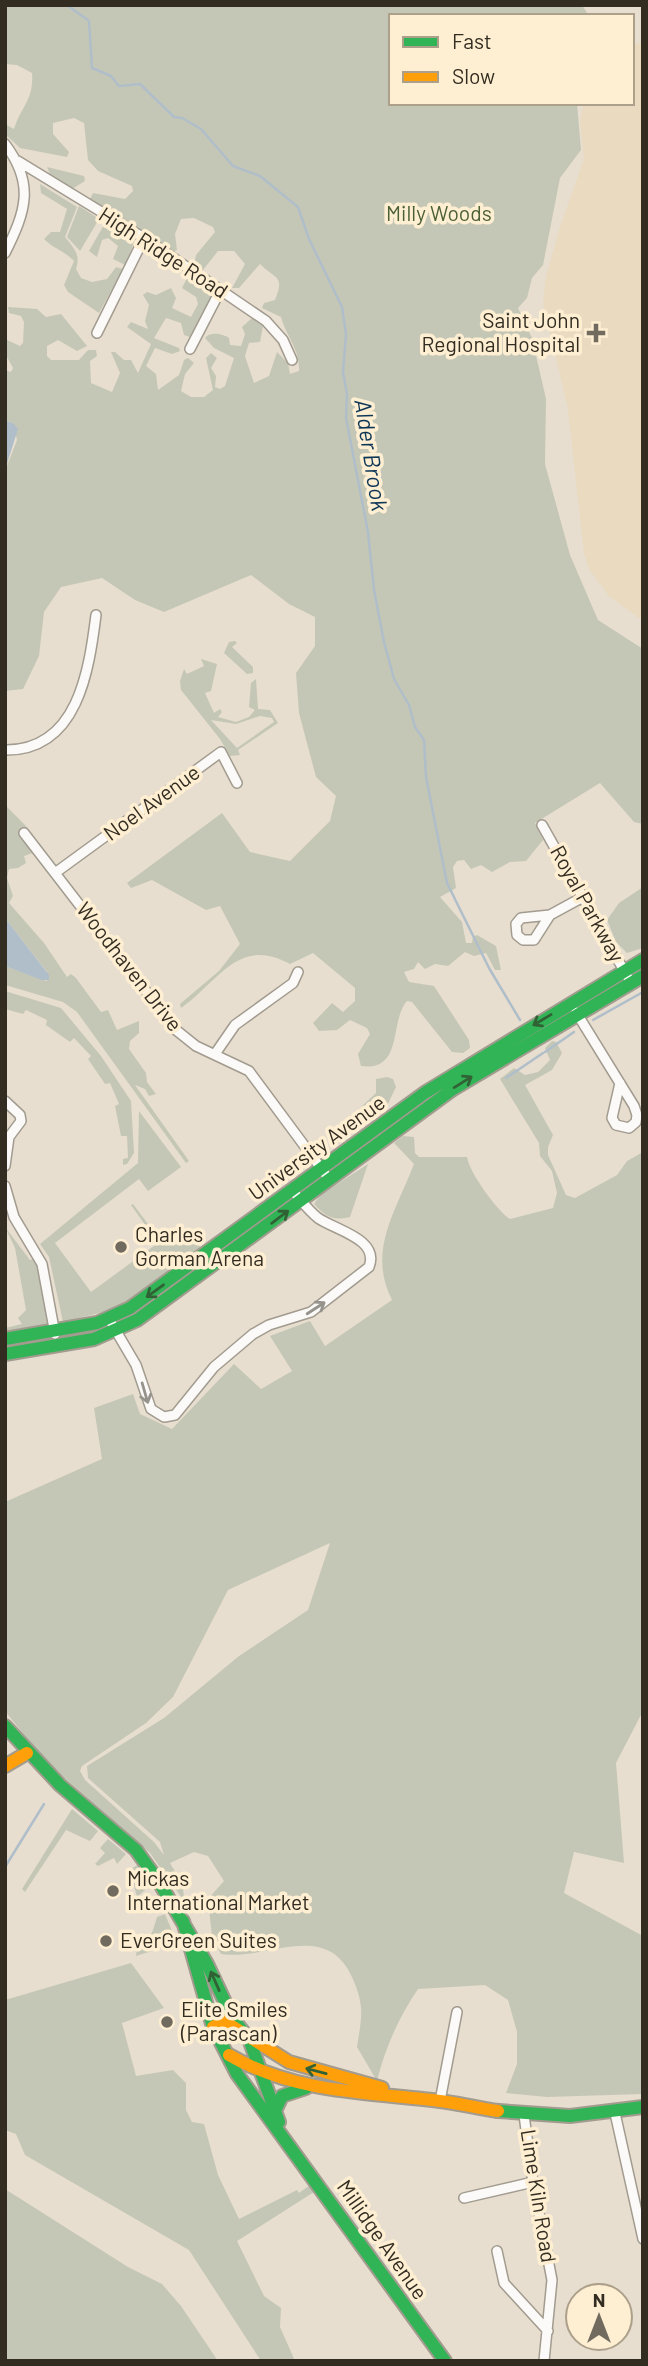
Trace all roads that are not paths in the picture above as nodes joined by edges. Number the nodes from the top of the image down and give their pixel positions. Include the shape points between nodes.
1 (5, 144) edge
2 (18, 161) junction
3 (144, 238) junction
4 (5, 253) edge
5 (220, 291) junction
6 (97, 333) dead end
7 (190, 349) dead end
8 (292, 360) dead end
9 (96, 615) dead end
10 (5, 750) edge
11 (237, 783) dead end
12 (542, 825) dead end
13 (24, 833) dead end
14 (55, 873) junction
15 (583, 897) junction
16 (550, 915) dead end
17 (643, 960) edge
18 (624, 971) junction
19 (299, 972) dead end
20 (637, 979) edge
21 (574, 1009) junction
22 (215, 1054) junction
23 (620, 1083) junction
24 (5, 1101) edge
25 (5, 1166) edge
26 (320, 1168) junction
27 (328, 1179) junction
28 (5, 1186) edge
29 (291, 1189) junction
30 (301, 1201) junction
31 (109, 1319) junction
32 (55, 1331) junction
33 (115, 1332) junction
34 (5, 1339) edge
35 (57, 1345) junction
36 (5, 1354) edge
37 (5, 1726) edge
38 (27, 1753) junction
39 (5, 1766) edge
40 (183, 1921) junction
41 (457, 2012) dead end
42 (213, 2027) junction
43 (249, 2039) junction
44 (226, 2052) junction
45 (261, 2073) junction
46 (314, 2086) junction
47 (435, 2100) junction
48 (643, 2107) edge
49 (274, 2113) junction
50 (615, 2113) junction
51 (524, 2115) junction
52 (288, 2140) junction
53 (533, 2182) junction
54 (464, 2198) dead end
55 (643, 2239) edge
56 (497, 2251) dead end
57 (548, 2331) junction
58 (446, 2361) edge
59 (544, 2361) edge

1 - 2 street
2 - 3 street, High Ridge Road
2 - 4 street via 24,199 20,221
3 - 5 street, High Ridge Road
3 - 6 street
5 - 7 street
5 - 8 street, High Ridge Road via 274,329
9 - 10 street via 88,677 68,717 42,742
11 - 14 street, Noel Avenue via 221,752
12 - 15 street, Royal Parkway
13 - 14 street, Woodhaven Drive
14 - 22 street, Woodhaven Drive via 174,1028 191,1043
15 - 16 street
15 - 18 street, Royal Parkway
17 - 18 main road, University Avenue
18 - 20 street, Royal Parkway
18 - 21 main road, University Avenue
19 - 22 street via 293,983 235,1025
20 - 21 main road, University Avenue
21 - 23 street
21 -> 26 main road, University Avenue via 458,1070
27 -> 21 main road, University Avenue
22 - 26 street, Woodhaven Drive via 249,1071
23 - 23 street via 612,1115 616,1125 624,1128 634,1125 637,1115
24 - 25 street via 22,1121 9,1137
26 - 27 street, Woodhaven Drive
26 - 29 main road, University Avenue
27 - 30 main road, University Avenue
28 - 32 street via 14,1217 42,1264
29 - 30 street
29 -> 31 main road, University Avenue via 144,1299
33 -> 30 main road, University Avenue via 144,1316
33 -> 30 street via 137,1367 151,1409 164,1417 175,1415 214,1367 253,1334 311,1312 369,1267 371,1255 364,1244 321,1220
31 - 32 main road, University Avenue
31 - 33 street
32 - 34 main road, University Avenue
32 - 35 street
33 - 35 main road, University Avenue
35 - 36 main road, University Avenue
37 - 38 main road, Millidge Avenue
38 - 39 main road
38 - 40 main road, Millidge Avenue via 136,1850
40 - 42 main road, Millidge Avenue
43 -> 40 main road, Millidge Avenue via 233,2019
41 - 47 street
42 - 43 main road via 224,2021
42 - 44 main road, Millidge Avenue
43 - 45 main road, Millidge Avenue
47 -> 43 main road via 302,2067
44 - 45 main road
44 - 52 main road, Millidge Avenue via 237,2074
45 - 46 main road
45 - 49 main road, Millidge Avenue
46 - 47 main road
46 - 49 main road via 289,2091 277,2102
47 - 51 main road
48 - 50 main road
49 - 52 main road, Millidge Avenue
50 - 51 main road
50 - 55 street
51 - 53 street, Lime Kiln Road
52 - 58 main road, Millidge Avenue
53 - 54 street
53 - 57 street, Lime Kiln Road via 552,2280
56 - 57 street via 504,2283
57 - 59 street, Lime Kiln Road

